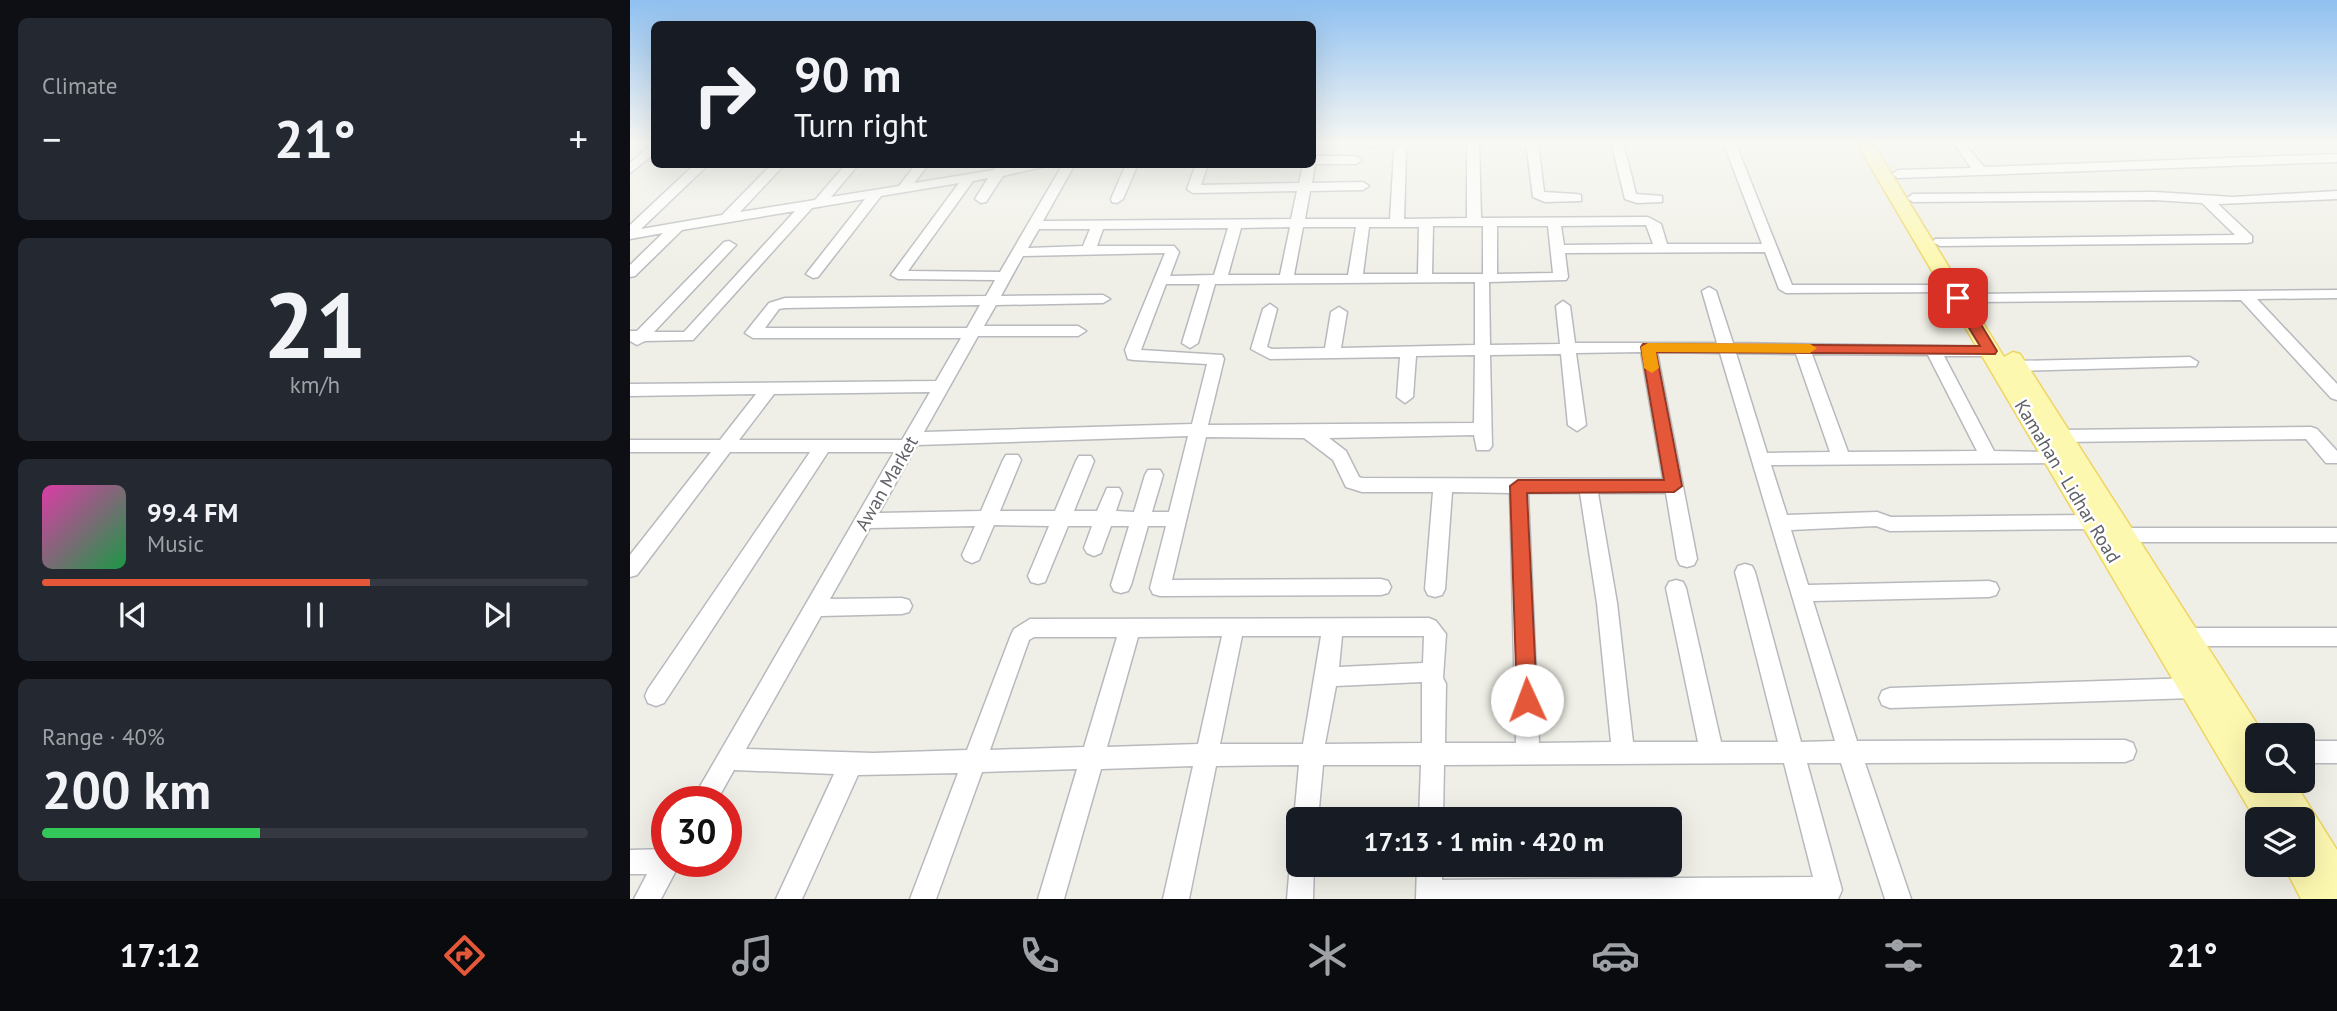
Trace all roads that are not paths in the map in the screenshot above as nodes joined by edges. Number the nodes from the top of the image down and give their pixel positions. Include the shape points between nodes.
1 (682, 184) edge
2 (759, 184) edge
3 (833, 184) edge
4 (907, 184) edge
5 (933, 184) edge
6 (965, 184) edge
7 (991, 184) edge
8 (1058, 184) edge
9 (1123, 184) edge
10 (1195, 184) edge
11 (1306, 184) edge
12 (1399, 184) edge
13 (1474, 184) edge
14 (1537, 184) edge
15 (1627, 184) edge
16 (1745, 184) edge
17 (1889, 184) edge
18 (1904, 184) edge
19 (1363, 186) dead end
20 (1305, 187) junction
21 (903, 189) junction
22 (876, 194) junction
23 (2336, 196) edge
24 (2203, 197) junction
25 (1576, 198) dead end
26 (1913, 198) junction
27 (981, 199) dead end
28 (1117, 199) dead end
29 (1657, 199) dead end
30 (812, 205) junction
31 (725, 219) junction
32 (1236, 222) junction
33 (1363, 222) junction
34 (1397, 222) junction
35 (1490, 222) junction
36 (1554, 222) junction
37 (1297, 223) junction
38 (1426, 223) junction
39 (1474, 223) junction
40 (1034, 225) junction
41 (1098, 225) junction
42 (678, 228) junction
43 (630, 233) edge
44 (1940, 242) junction
45 (729, 245) dead end
46 (1770, 248) junction
47 (1558, 249) junction
48 (1661, 249) junction
49 (1088, 250) junction
50 (1018, 253) junction
51 (630, 274) edge
52 (813, 274) dead end
53 (1005, 276) junction
54 (1355, 278) junction
55 (1425, 278) junction
56 (1486, 278) junction
57 (1214, 279) junction
58 (1286, 279) junction
59 (1161, 280) junction
60 (1952, 288) junction
61 (1709, 291) dead end
62 (2337, 295) edge
63 (2247, 297) junction
64 (1975, 298) junction
65 (1103, 299) dead end
66 (990, 301) junction
67 (1563, 306) dead end
68 (1270, 309) dead end
69 (1339, 312) dead end
70 (1078, 331) dead end
71 (973, 332) junction
72 (634, 340) edge
73 (1190, 343) dead end
74 (1648, 347) junction
75 (1726, 347) junction
76 (1568, 348) junction
77 (1802, 348) junction
78 (1933, 350) junction
79 (1484, 351) junction
80 (1990, 351) junction
81 (1408, 352) junction
82 (1332, 353) junction
83 (2190, 362) dead end
84 (2017, 366) junction
85 (941, 386) junction
86 (770, 388) junction
87 (630, 390) edge
88 (2337, 394) edge
89 (1405, 397) dead end
90 (1577, 425) dead end
91 (1199, 430) junction
92 (1305, 432) junction
93 (909, 442) junction
94 (727, 444) junction
95 (824, 445) junction
96 (631, 447) edge
97 (2058, 447) junction
98 (1840, 457) junction
99 (1989, 457) junction
100 (2337, 457) edge
101 (1760, 459) junction
102 (1012, 460) dead end
103 (1084, 461) dead end
104 (1154, 475) dead end
105 (1443, 486) junction
106 (1518, 486) junction
107 (1674, 486) junction
108 (1588, 488) junction
109 (1112, 493) dead end
110 (987, 517) junction
111 (1064, 518) junction
112 (1102, 519) junction
113 (1141, 519) junction
114 (1177, 519) junction
115 (864, 521) junction
116 (2093, 522) junction
117 (1780, 523) junction
118 (2122, 535) junction
119 (2337, 535) edge
120 (1094, 548) dead end
121 (972, 555) dead end
122 (1687, 559) dead end
123 (633, 561) edge
124 (1745, 572) dead end
125 (1038, 576) dead end
126 (1121, 585) dead end
127 (1381, 587) dead end
128 (1676, 588) dead end
129 (1435, 589) dead end
130 (1989, 590) dead end
131 (1801, 593) junction
132 (902, 606) dead end
133 (814, 608) junction
134 (1333, 626) junction
135 (1234, 627) junction
136 (1130, 629) junction
137 (2337, 637) edge
138 (2186, 638) junction
139 (1433, 676) junction
140 (1327, 677) junction
141 (2193, 688) junction
142 (656, 696) dead end
143 (1890, 698) dead end
144 (2245, 733) edge
145 (1791, 751) junction
146 (1849, 751) junction
147 (2125, 751) dead end
148 (1623, 752) junction
149 (1712, 752) junction
150 (2315, 752) edge
151 (2337, 752) edge
152 (1528, 753) junction
153 (1312, 754) junction
154 (1432, 754) junction
155 (1209, 755) junction
156 (1092, 757) junction
157 (727, 759) junction
158 (974, 761) junction
159 (851, 764) junction
160 (712, 786) edge
161 (1307, 807) edge
162 (1431, 807) edge
163 (2265, 807) edge
164 (2315, 845) edge
165 (651, 861) edge
166 (630, 862) edge
167 (660, 877) edge
168 (1301, 877) edge
169 (1430, 877) edge
170 (2307, 877) edge
171 (2337, 880) edge
172 (1830, 894) edge
173 (1429, 896) edge
174 (647, 899) edge
175 (789, 899) edge
176 (923, 899) edge
177 (1051, 899) edge
178 (1177, 899) edge
179 (1300, 899) edge
180 (1898, 899) edge
181 (2320, 899) edge

1 - 43 street
2 - 31 street
3 - 30 street
4 - 21 street
5 - 21 street
6 - 53 street via 898,275
7 - 27 street
8 - 40 street, Awan Market
9 - 28 street
10 - 20 street via 1193,189
11 - 20 street
12 - 34 street
13 - 39 street
14 - 25 street via 1538,194 1545,198
15 - 29 street via 1630,196 1637,200
16 - 46 street
17 - 60 main road, Kamahan - Lidhar Road
18 - 26 main road, Kamahan - Lidhar Road
19 - 20 street
20 - 37 street
21 - 22 street
22 - 30 street
22 - 52 street
23 - 24 street via 2233,201
24 - 26 street
24 - 44 street via 2247,239
26 - 44 main road, Kamahan - Lidhar Road
30 - 31 street
30 - 72 street via 688,337
31 - 42 street
32 - 37 street
32 - 41 street
32 - 57 street
33 - 34 street
33 - 37 street
33 - 54 street
34 - 38 street
35 - 36 street
35 - 39 street
35 - 56 street
36 - 47 street
36 - 48 street via 1653,222
37 - 58 street
38 - 39 street
38 - 55 street
40 - 41 street
40 - 50 street, Awan Market
41 - 49 street
42 - 43 street
42 - 51 street
44 - 64 main road, Kamahan - Lidhar Road
45 - 72 street
46 - 48 street
46 - 60 street via 1786,289
47 - 48 street
47 - 56 street via 1562,282
49 - 50 street
49 - 59 street via 1170,249
50 - 53 street, Awan Market
53 - 66 street, Awan Market
54 - 55 street
54 - 58 street
55 - 56 street
56 - 79 street
57 - 58 street
57 - 59 street
57 - 73 street
59 - 91 street via 1134,355 1216,359
60 - 80 main road, Kamahan - Lidhar Road
61 - 75 street
62 - 63 street
63 - 64 street
63 - 88 street
64 - 84 main road, Kamahan - Lidhar Road
65 - 66 street
66 - 71 street, Awan Market
66 - 71 street via 785,303 774,306 753,333
67 - 76 street
68 - 82 street via 1259,349 1263,353
69 - 82 street
70 - 71 street
71 - 85 street, Awan Market
74 - 75 street
74 - 76 street
74 - 107 street
75 - 77 street
75 - 101 street
76 - 79 street
76 - 90 street
77 - 78 street
77 - 98 street
78 - 80 street
78 - 99 street
79 - 81 street
79 - 92 street via 1483,437
80 - 97 main road, Kamahan - Lidhar Road
81 - 82 street
81 - 89 street
83 - 84 street
84 - 97 main road, Kamahan - Lidhar Road
85 - 86 street
85 - 93 street, Awan Market
86 - 87 street
86 - 94 street
91 - 92 street
91 - 93 street
91 - 114 street
92 - 105 street via 1340,456 1352,482
93 - 95 street
93 - 115 street, Awan Market
94 - 95 street
94 - 96 street
94 - 123 street
95 - 142 street
97 - 99 street
97 - 100 street via 2311,433 2332,458
97 - 116 main road, Kamahan - Lidhar Road
97 - 118 main road, Kamahan - Lidhar Road
98 - 99 street
98 - 101 street
101 - 117 street
102 - 110 street
103 - 111 street
104 - 113 street
105 - 106 street
105 - 129 street
106 - 108 street
106 - 152 street
107 - 108 street
107 - 122 street
108 - 148 street via 1607,603
109 - 112 street
110 - 111 street
110 - 115 street
110 - 121 street
111 - 112 street
111 - 125 street
112 - 113 street
112 - 120 street
113 - 114 street
113 - 126 street
114 - 127 street via 1159,585 1164,589
115 - 133 street, Awan Market
116 - 117 street via 1890,524 1877,519
116 - 141 main road, Kamahan - Lidhar Road
117 - 131 street
118 - 119 street
118 - 138 main road, Kamahan - Lidhar Road
124 - 145 street
128 - 149 street
130 - 131 street
131 - 146 street
132 - 133 street
133 - 157 street, Awan Market
134 - 135 street
134 - 139 street via 1429,627 1436,634
134 - 140 street
135 - 136 street
135 - 155 street
136 - 156 street
136 - 158 street via 1025,630
137 - 138 street
138 - 144 main road, Kamahan - Lidhar Road
139 - 140 street via 1428,672
139 - 154 street
140 - 153 street
141 - 143 street
141 - 163 main road, Kamahan - Lidhar Road
145 - 146 street
145 - 149 street
145 - 172 street
146 - 147 street
146 - 180 street
148 - 149 street
148 - 152 street
150 - 151 street
152 - 154 street
153 - 154 street
153 - 155 street
153 - 161 street
154 - 162 street
155 - 156 street
155 - 178 street
156 - 158 street
156 - 177 street
157 - 159 street
157 - 160 street, Awan Market
158 - 159 street
158 - 176 street
159 - 175 street
164 - 171 main road
165 - 166 street
167 - 174 street
168 - 179 street
169 - 173 street
170 - 181 main road
172 - 173 street

